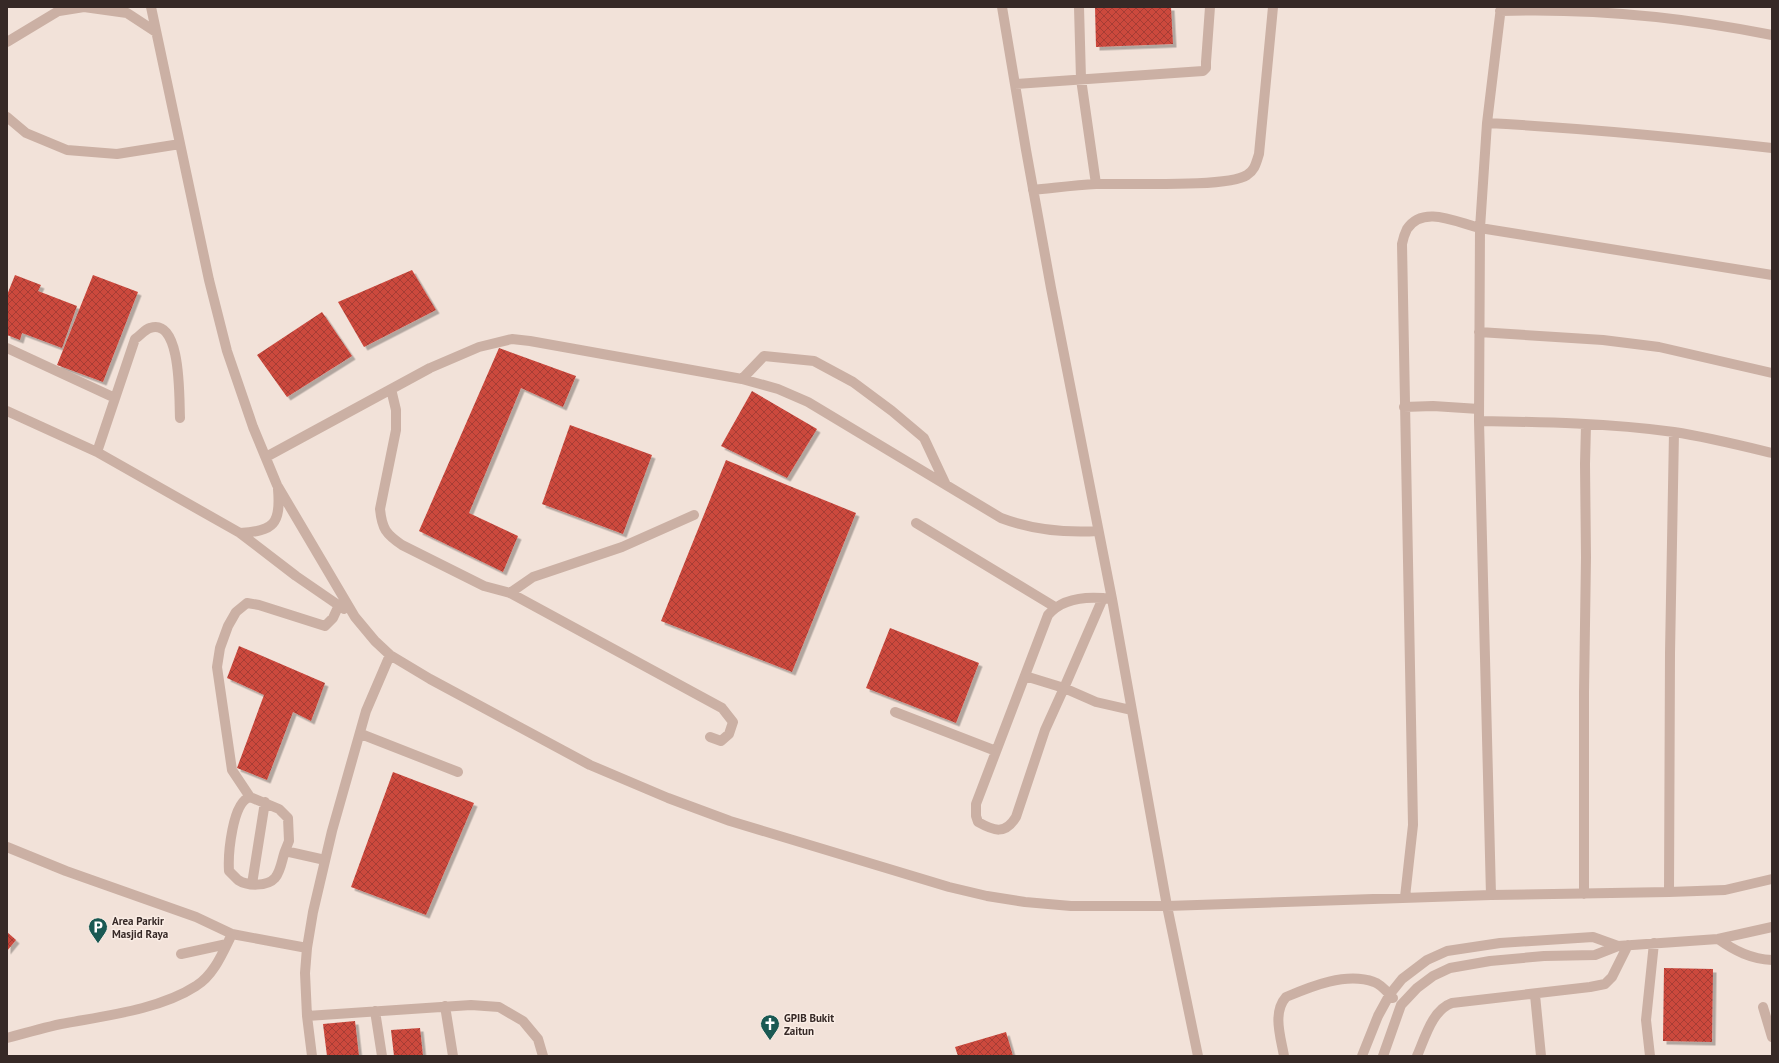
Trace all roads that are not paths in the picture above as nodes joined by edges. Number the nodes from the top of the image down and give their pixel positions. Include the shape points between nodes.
1 (151, 7) edge
2 (1002, 7) edge
3 (1079, 7) edge
4 (1210, 7) edge
5 (1273, 7) edge
6 (62, 9) edge
7 (1500, 9) edge
8 (156, 32) junction
9 (1772, 35) edge
10 (7, 42) edge
11 (1081, 79) junction
12 (1015, 84) junction
13 (7, 117) edge
14 (1487, 123) junction
15 (180, 144) junction
16 (1772, 148) edge
17 (1096, 184) junction
18 (1033, 190) junction
19 (1480, 228) junction
20 (1772, 275) edge
21 (1479, 332) junction
22 (7, 348) edge
23 (1772, 373) edge
24 (742, 379) junction
25 (391, 389) junction
26 (115, 398) junction
27 (1404, 407) junction
28 (1479, 409) junction
29 (7, 411) edge
30 (180, 418) dead end
31 (1479, 421) junction
32 (1586, 425) junction
33 (1674, 432) junction
34 (97, 452) junction
35 (1772, 453) edge
36 (266, 457) junction
37 (277, 485) junction
38 (946, 485) junction
39 (694, 515) dead end
40 (916, 523) dead end
41 (1098, 531) junction
42 (240, 533) junction
43 (510, 593) junction
44 (1108, 598) junction
45 (339, 605) junction
46 (1055, 607) junction
47 (355, 617) junction
48 (390, 655) junction
49 (1025, 676) junction
50 (1064, 688) junction
51 (1131, 710) junction
52 (895, 712) dead end
53 (360, 734) junction
54 (710, 737) dead end
55 (996, 751) junction
56 (458, 772) dead end
57 (250, 797) junction
58 (265, 802) junction
59 (7, 847) edge
60 (285, 851) junction
61 (325, 860) junction
62 (1772, 879) edge
63 (252, 884) junction
64 (1669, 892) junction
65 (1584, 894) junction
66 (1491, 895) junction
67 (1406, 897) junction
68 (1167, 906) junction
69 (1772, 926) edge
70 (232, 934) junction
71 (1718, 939) junction
72 (1654, 943) junction
73 (227, 944) junction
74 (1623, 946) junction
75 (307, 948) junction
76 (181, 954) dead end
77 (1772, 960) edge
78 (1390, 994) junction
79 (1535, 995) junction
80 (1401, 1005) junction
81 (445, 1006) junction
82 (1763, 1007) dead end
83 (376, 1011) junction
84 (307, 1016) junction
85 (1772, 1037) edge
86 (7, 1038) edge
87 (312, 1056) edge
88 (382, 1056) edge
89 (453, 1056) edge
90 (543, 1056) edge
91 (1198, 1056) edge
92 (1284, 1056) edge
93 (1363, 1056) edge
94 (1383, 1056) edge
95 (1417, 1056) edge
96 (1541, 1056) edge
97 (1650, 1056) edge

1 - 8 street
2 - 12 street
3 - 11 street
4 - 11 street via 1206,62 1203,71
5 - 17 street via 1259,154 1255,167 1247,175 1234,181
6 - 8 street via 84,7 127,13
6 - 10 street
7 - 9 street via 1567,10 1665,18
7 - 14 street
8 - 15 street
11 - 12 street
11 - 17 street
12 - 18 street
13 - 15 street via 26,133 67,150 118,154
14 - 16 street via 1578,128
14 - 19 street
15 - 36 street via 227,351
17 - 18 street
18 - 41 street
19 - 20 street
19 - 21 street
19 - 27 street via 1431,216 1417,219 1407,229 1402,244
21 - 23 street via 1603,340 1659,348
21 - 28 street
22 - 26 street
24 - 25 street via 512,339 479,347 430,368
24 - 38 street via 778,389 808,402
24 - 38 street via 764,356 814,361 853,382 924,438
25 - 36 street
25 - 43 street via 397,420 380,509 384,530 402,545 484,586
26 - 30 street via 135,339 149,328 159,327 167,331 177,358
26 - 34 street
27 - 28 street
27 - 67 street via 1413,825
28 - 31 street
29 - 34 street
31 - 32 street
31 - 66 street
32 - 33 street
32 - 65 street
33 - 35 street
33 - 64 street
34 - 42 street
36 - 37 street
37 - 42 street via 276,520 260,532
37 - 47 street
38 - 41 street via 1001,518 1019,525 1041,530
39 - 43 street via 622,547 533,576
40 - 46 street
41 - 44 street
42 - 45 street
43 - 54 street via 722,708 733,722 729,734 721,741
44 - 46 street via 1080,599
44 - 50 street
44 - 51 street
45 - 47 street
45 - 57 street via 333,618 325,626 247,603 236,612 228,626 220,648 217,667 232,770
46 - 49 street via 1048,615
47 - 48 street
48 - 53 street via 366,712
48 - 68 street via 590,765 730,821 987,896 1071,906
49 - 50 street
49 - 55 street
50 - 51 street via 1096,702
50 - 55 street via 1045,730 1016,817 1006,829 999,830 978,822 976,816 976,804
51 - 68 street
52 - 55 street
53 - 56 street
53 - 61 street
57 - 58 street
57 - 63 street via 246,798 241,806 228,854 229,871 239,880
58 - 60 street via 288,818 289,841
58 - 63 street
59 - 70 street via 66,871 196,917
60 - 61 street
60 - 63 street via 274,879 266,883
61 - 75 street
62 - 64 street via 1725,890
64 - 65 street
65 - 66 street
66 - 67 street
67 - 68 street
68 - 91 street
69 - 71 street
70 - 73 street
70 - 75 street
71 - 72 street
71 - 77 street via 1741,954
72 - 74 street
72 - 97 street via 1646,1020
73 - 76 street
73 - 86 street via 214,968 197,986 168,999 131,1011
74 - 78 street via 1593,937 1500,943 1447,951 1427,960 1402,979
74 - 79 street via 1616,972 1605,984
74 - 80 street via 1595,955 1498,960 1450,968 1417,988
75 - 84 street
78 - 80 street
78 - 92 street via 1376,982 1359,979 1322,984 1286,997 1278,1015
78 - 93 street via 1378,1016
79 - 95 street via 1446,1005 1433,1021
79 - 96 street
80 - 94 street
81 - 83 street
81 - 89 street
81 - 90 street via 499,1007 523,1021 538,1040
82 - 85 street
83 - 84 street
83 - 88 street
84 - 87 street

